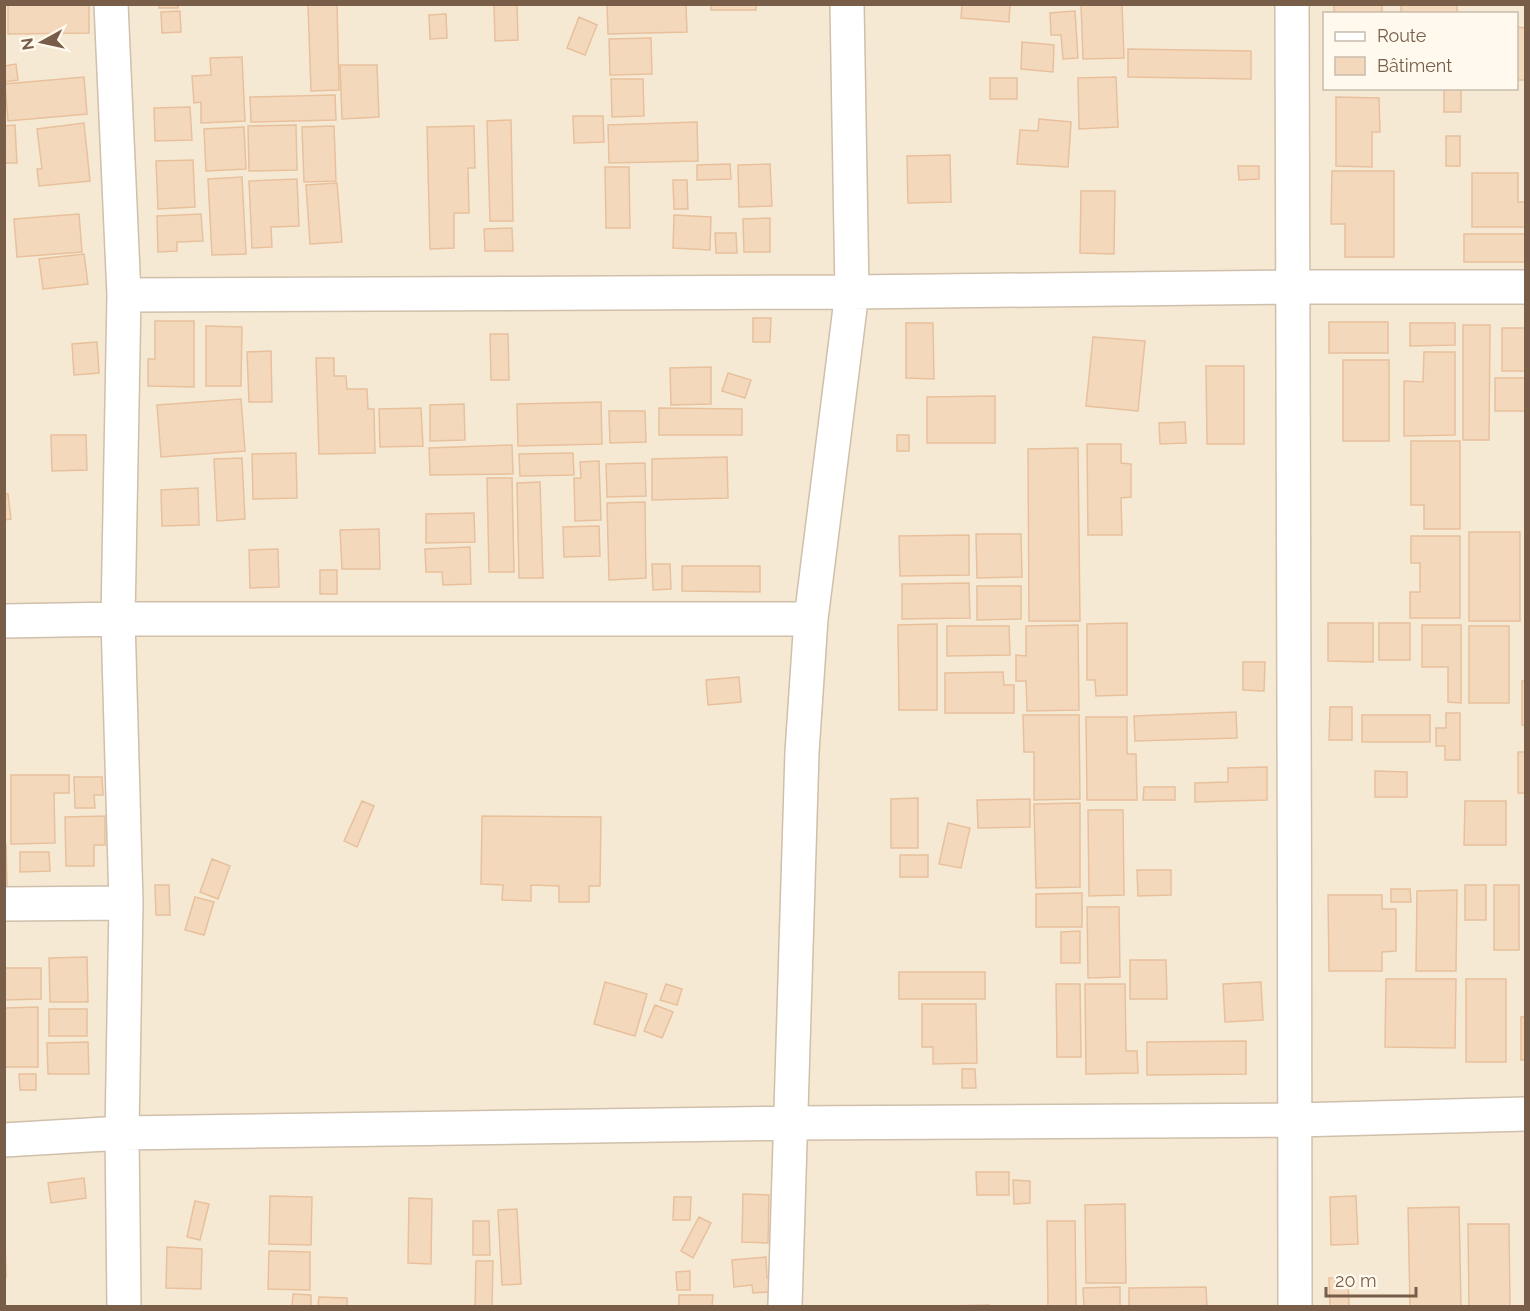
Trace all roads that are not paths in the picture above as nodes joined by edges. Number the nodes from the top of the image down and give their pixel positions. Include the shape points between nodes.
1 (111, 4) edge
2 (847, 4) edge
3 (1292, 4) edge
4 (1291, 287) junction
5 (1526, 287) edge
6 (852, 292) junction
7 (124, 295) junction
8 (118, 619) junction
9 (811, 619) junction
10 (4, 621) edge
11 (4, 903) edge
12 (126, 903) junction
13 (1526, 1114) edge
14 (1296, 1120) junction
15 (791, 1123) junction
16 (122, 1133) junction
17 (4, 1140) edge
18 (124, 1306) edge
19 (785, 1306) edge
20 (1295, 1306) edge

1 - 7 street
2 - 6 street
3 - 4 street
4 - 5 street
4 - 6 street
4 - 14 street
6 - 7 street
6 - 9 street
7 - 8 street
8 - 9 street
8 - 10 street
8 - 12 street
9 - 15 street via 802,752
11 - 12 street
12 - 16 street
13 - 14 street
14 - 15 street
14 - 20 street
15 - 16 street
15 - 19 street
16 - 17 street
16 - 18 street

